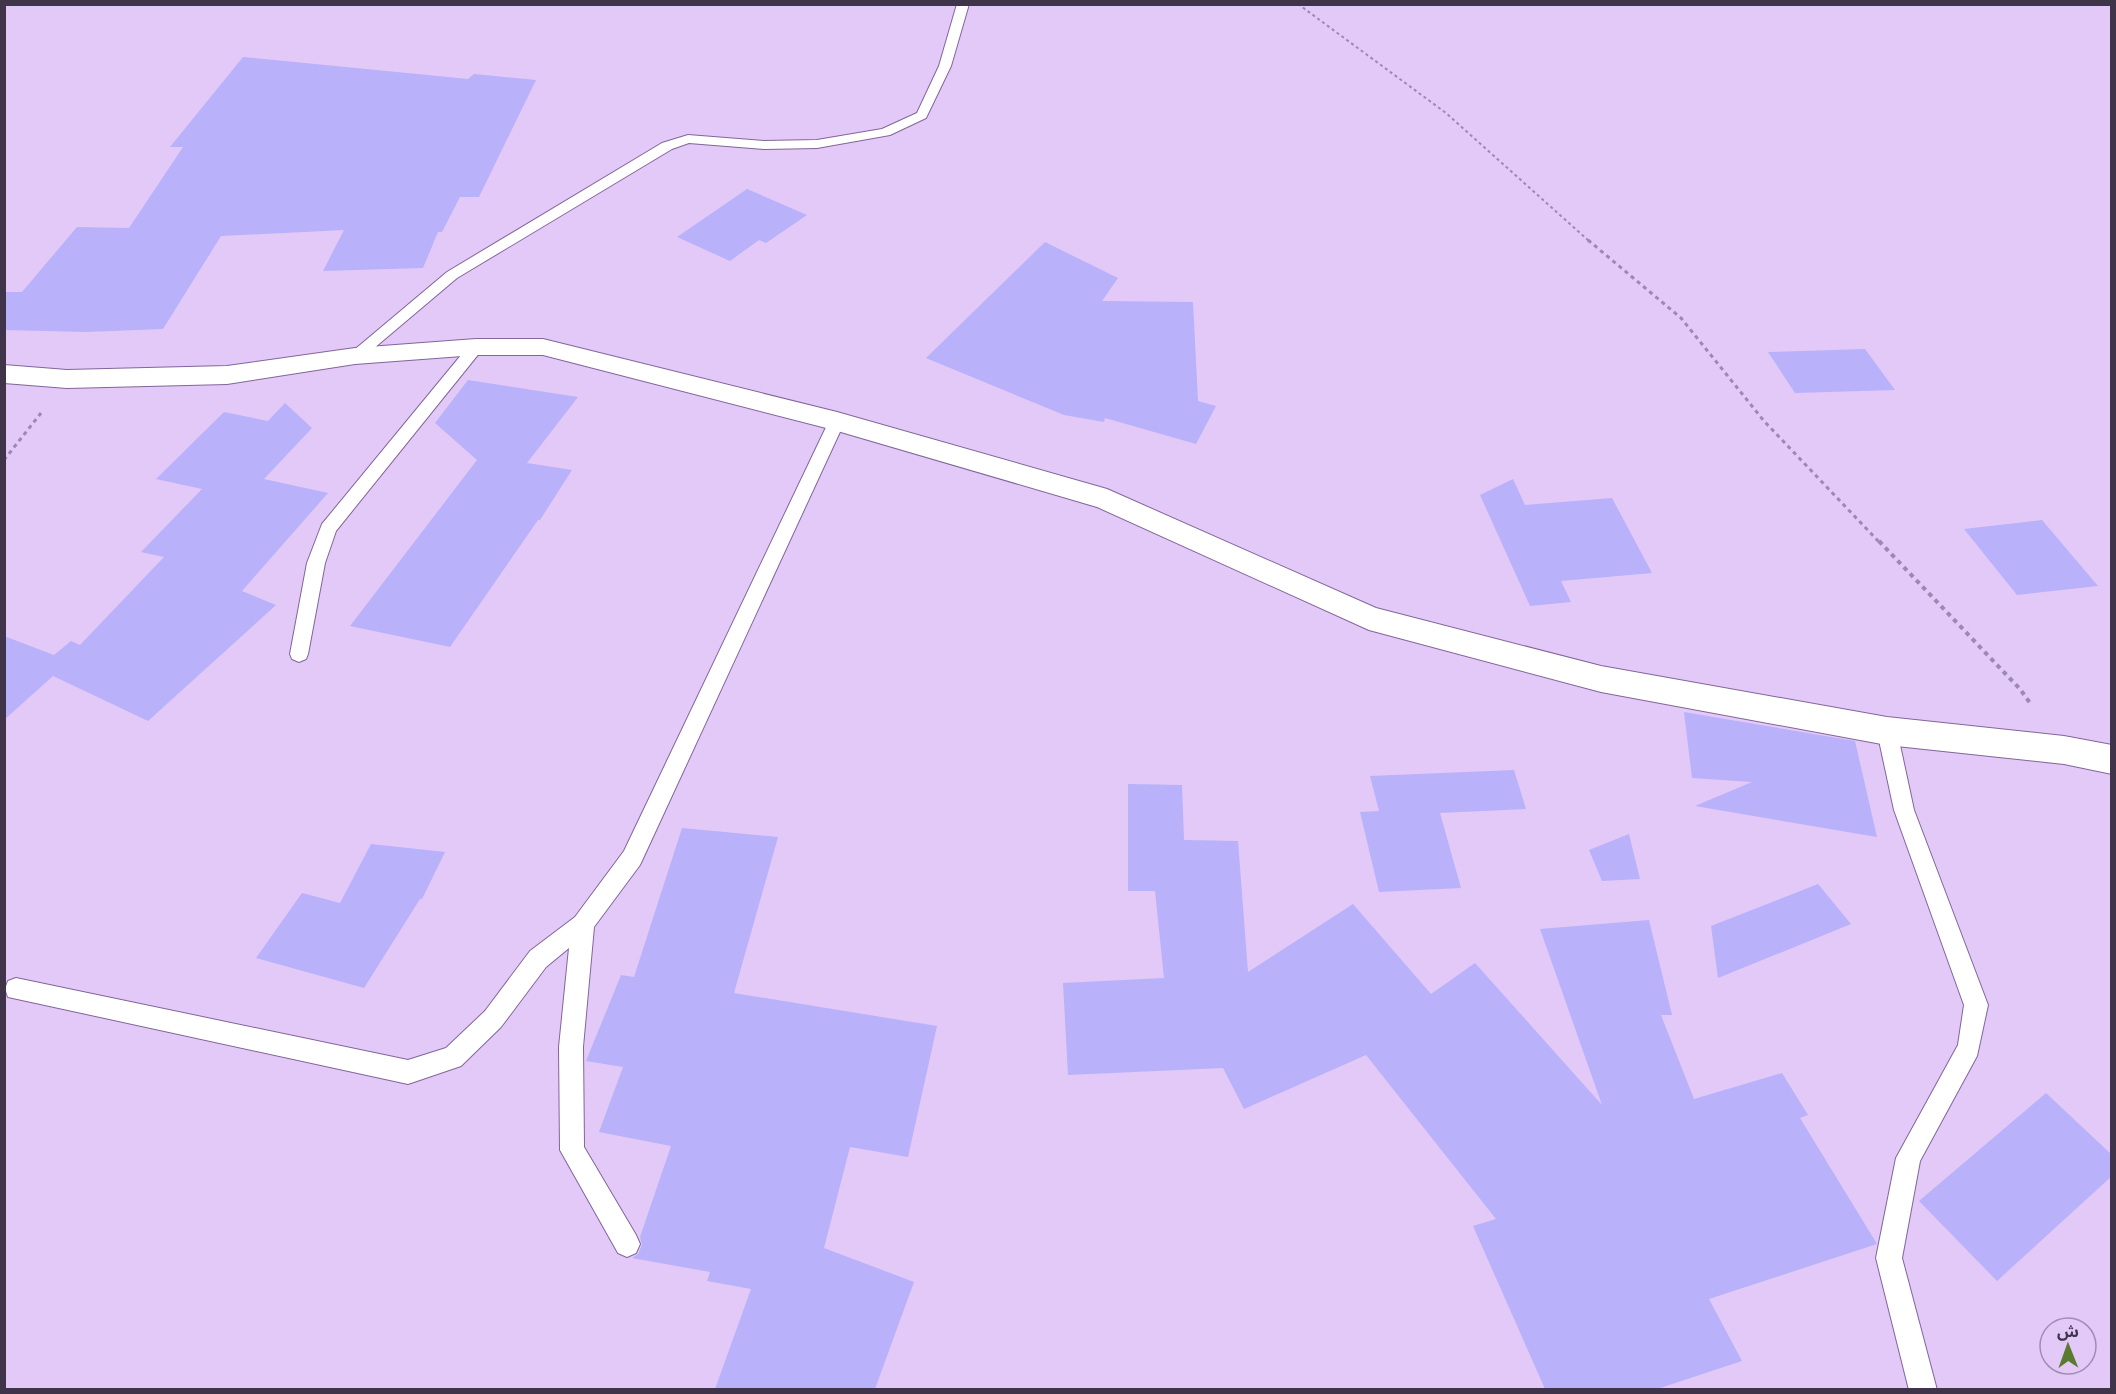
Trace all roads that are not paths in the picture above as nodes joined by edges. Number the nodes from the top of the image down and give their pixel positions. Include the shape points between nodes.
1 (963, 4) edge
2 (476, 347) junction
3 (355, 356) junction
4 (4, 374) edge
5 (837, 421) junction
6 (299, 654) dead end
7 (1887, 731) junction
8 (2112, 760) edge
9 (583, 924) junction
10 (16, 989) dead end
11 (627, 1244) dead end
12 (1923, 1389) edge

1 - 3 lane via 945,66 922,115 885,132 817,144 688,139 667,146 452,275
2 - 3 street
2 - 5 street via 543,347
2 - 6 lane via 328,529 316,563
3 - 4 street via 227,375 67,379
5 - 7 street via 1107,499 1369,618 1601,679
5 - 9 lane via 632,858
7 - 8 street via 2064,750
7 - 12 lane via 1904,810 1976,1005 1969,1048 1908,1158 1889,1258
9 - 10 lane via 538,959 493,1020 453,1058 408,1072
9 - 11 lane via 571,1047 572,1150

